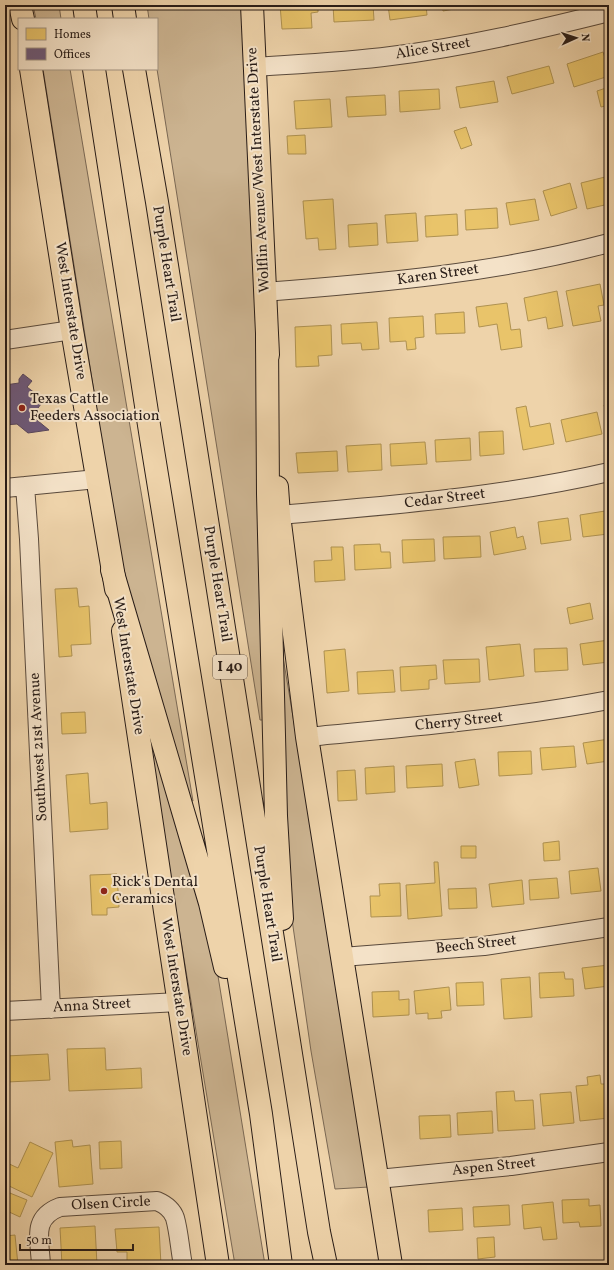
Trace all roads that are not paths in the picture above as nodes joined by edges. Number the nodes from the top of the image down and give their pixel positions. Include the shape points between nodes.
1 (20, 5) edge
2 (84, 5) edge
3 (123, 5) edge
4 (252, 5) edge
5 (609, 12) edge
6 (23, 18) edge
7 (86, 18) edge
8 (125, 18) edge
9 (254, 67) junction
10 (31, 70) edge
11 (94, 70) edge
12 (134, 70) edge
13 (609, 243) edge
14 (264, 292) junction
15 (72, 330) junction
16 (267, 336) junction
17 (5, 340) edge
18 (609, 472) edge
19 (97, 479) junction
20 (25, 486) junction
21 (5, 488) edge
22 (279, 515) junction
23 (112, 570) junction
24 (609, 700) edge
25 (307, 737) junction
26 (609, 927) edge
27 (342, 957) junction
28 (179, 1002) junction
29 (51, 1009) junction
30 (5, 1011) edge
31 (286, 1026) junction
32 (262, 1114) junction
33 (609, 1152) edge
34 (378, 1179) junction
35 (41, 1265) edge
36 (183, 1265) edge
37 (218, 1265) edge
38 (281, 1265) edge
39 (326, 1265) edge
40 (391, 1265) edge

1 - 6 main road
2 - 7 main road
3 - 8 main road
4 - 9 main road, Wolflin Avenue/West Interstate Drive
5 - 9 street, Alice Street via 497,38 392,56
9 - 14 main road, Wolflin Avenue/West Interstate Drive
10 - 15 main road, West Interstate Drive
11 - 32 main road, I 40 via 151,438
12 - 31 main road, Purple Heart Trail / I 40
13 - 14 street, Karen Street via 511,264 431,276 372,284
14 - 16 main road, Wolflin Avenue/West Interstate Drive
15 - 17 street
15 - 19 main road, West Interstate Drive
16 - 22 main road
16 - 31 main road via 276,816
18 - 22 street, Cedar Street via 463,498
19 - 20 street
19 - 23 main road, West Interstate Drive
20 - 21 street
20 - 29 street, Southwest 21st Avenue
22 - 25 main road
23 - 28 main road, West Interstate Drive
23 - 32 main road via 210,903
24 - 25 street, Cherry Street via 483,720
25 - 27 main road
26 - 27 street, Beech Street via 484,946
27 - 34 main road
28 - 29 street, Anna Street
28 - 37 main road, West Interstate Drive
29 - 30 street, Anna Street
31 - 39 main road, Purple Heart Trail / I 40
32 - 38 main road, I 40
33 - 34 street, Aspen Street via 511,1166
34 - 40 main road
35 - 36 street, Olsen Circle via 39,1227 42,1220 54,1209 157,1201 164,1204 175,1216

